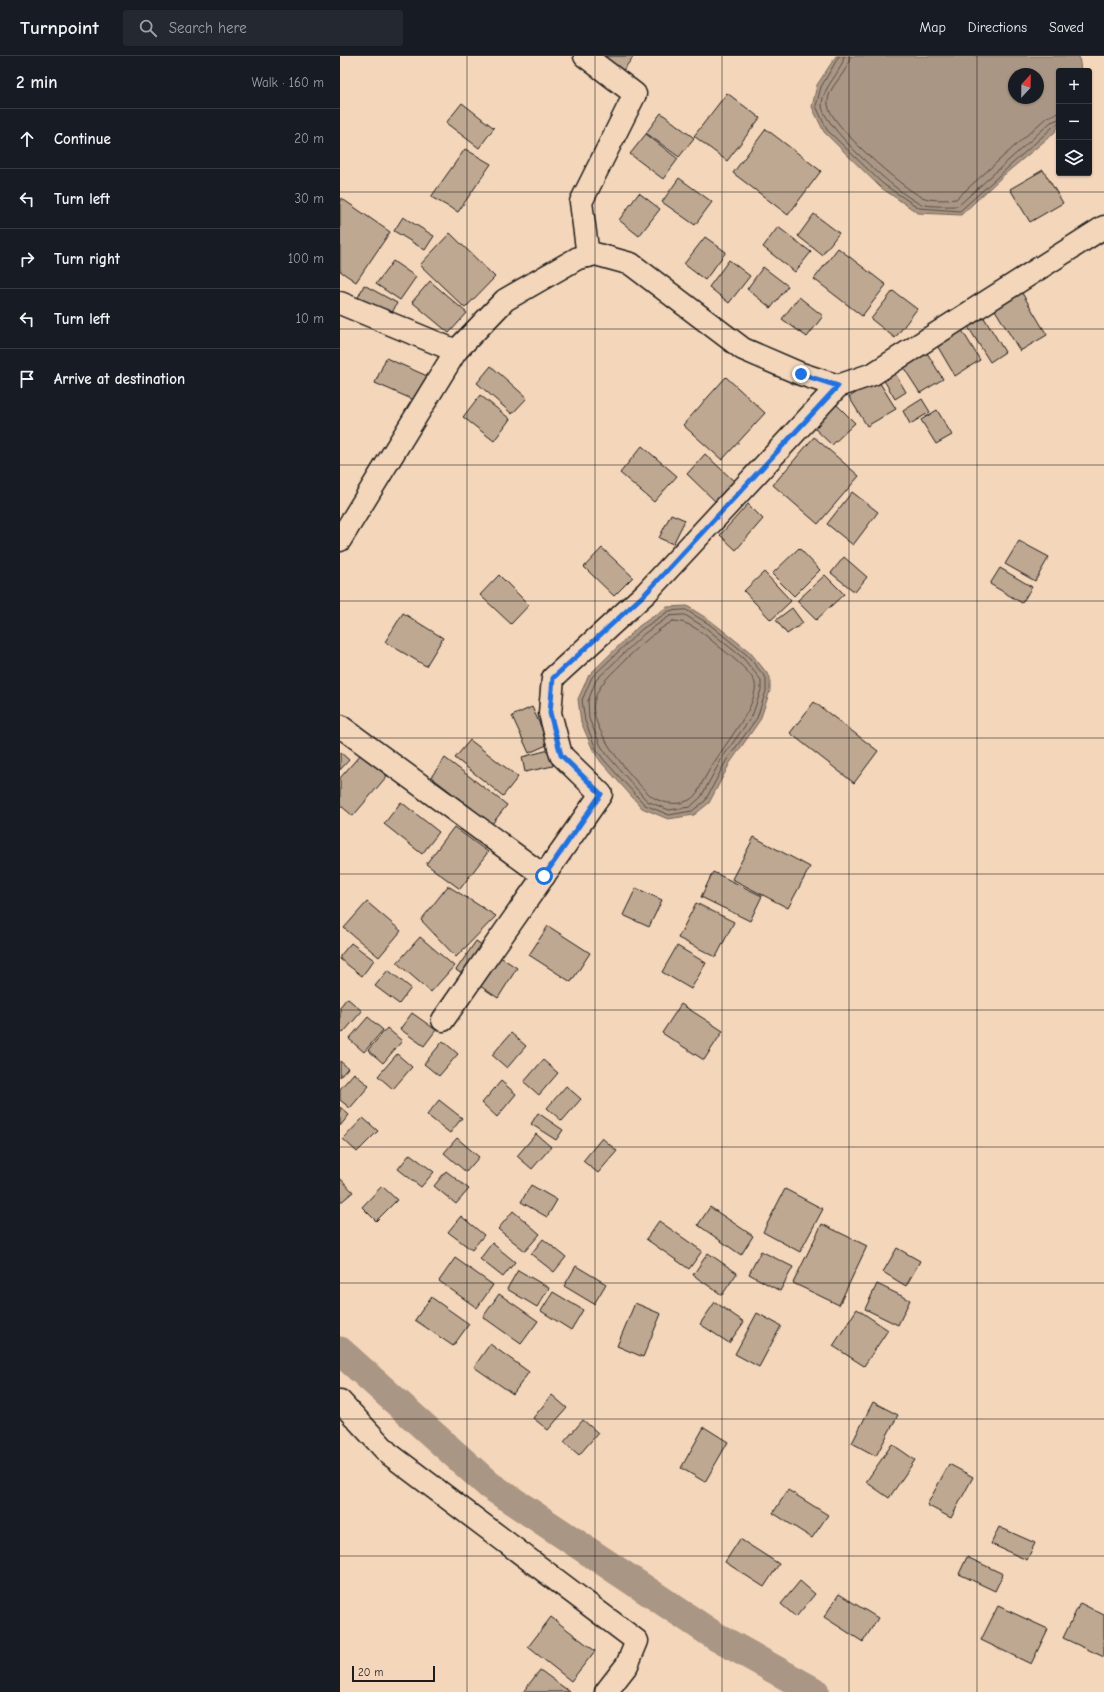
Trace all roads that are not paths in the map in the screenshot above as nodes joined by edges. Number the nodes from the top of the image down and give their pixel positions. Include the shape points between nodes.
1 (585, 56) edge
2 (1104, 227) edge
3 (588, 256) junction
4 (340, 303) edge
5 (456, 351) junction
6 (838, 386) junction
7 (340, 540) edge
8 (340, 726) edge
9 (544, 876) junction
10 (443, 1020) dead end
11 (340, 1401) edge
12 (606, 1692) edge

1 - 3 street via 635,94 581,202
2 - 6 street via 873,374
3 - 5 street via 578,258 505,300
3 - 6 street via 595,254 631,264 743,349 801,374
4 - 5 street
5 - 7 street
6 - 9 street via 646,593 553,678 550,713 561,755 601,794
8 - 9 street
9 - 10 street
11 - 12 street via 388,1453 637,1641 627,1665

